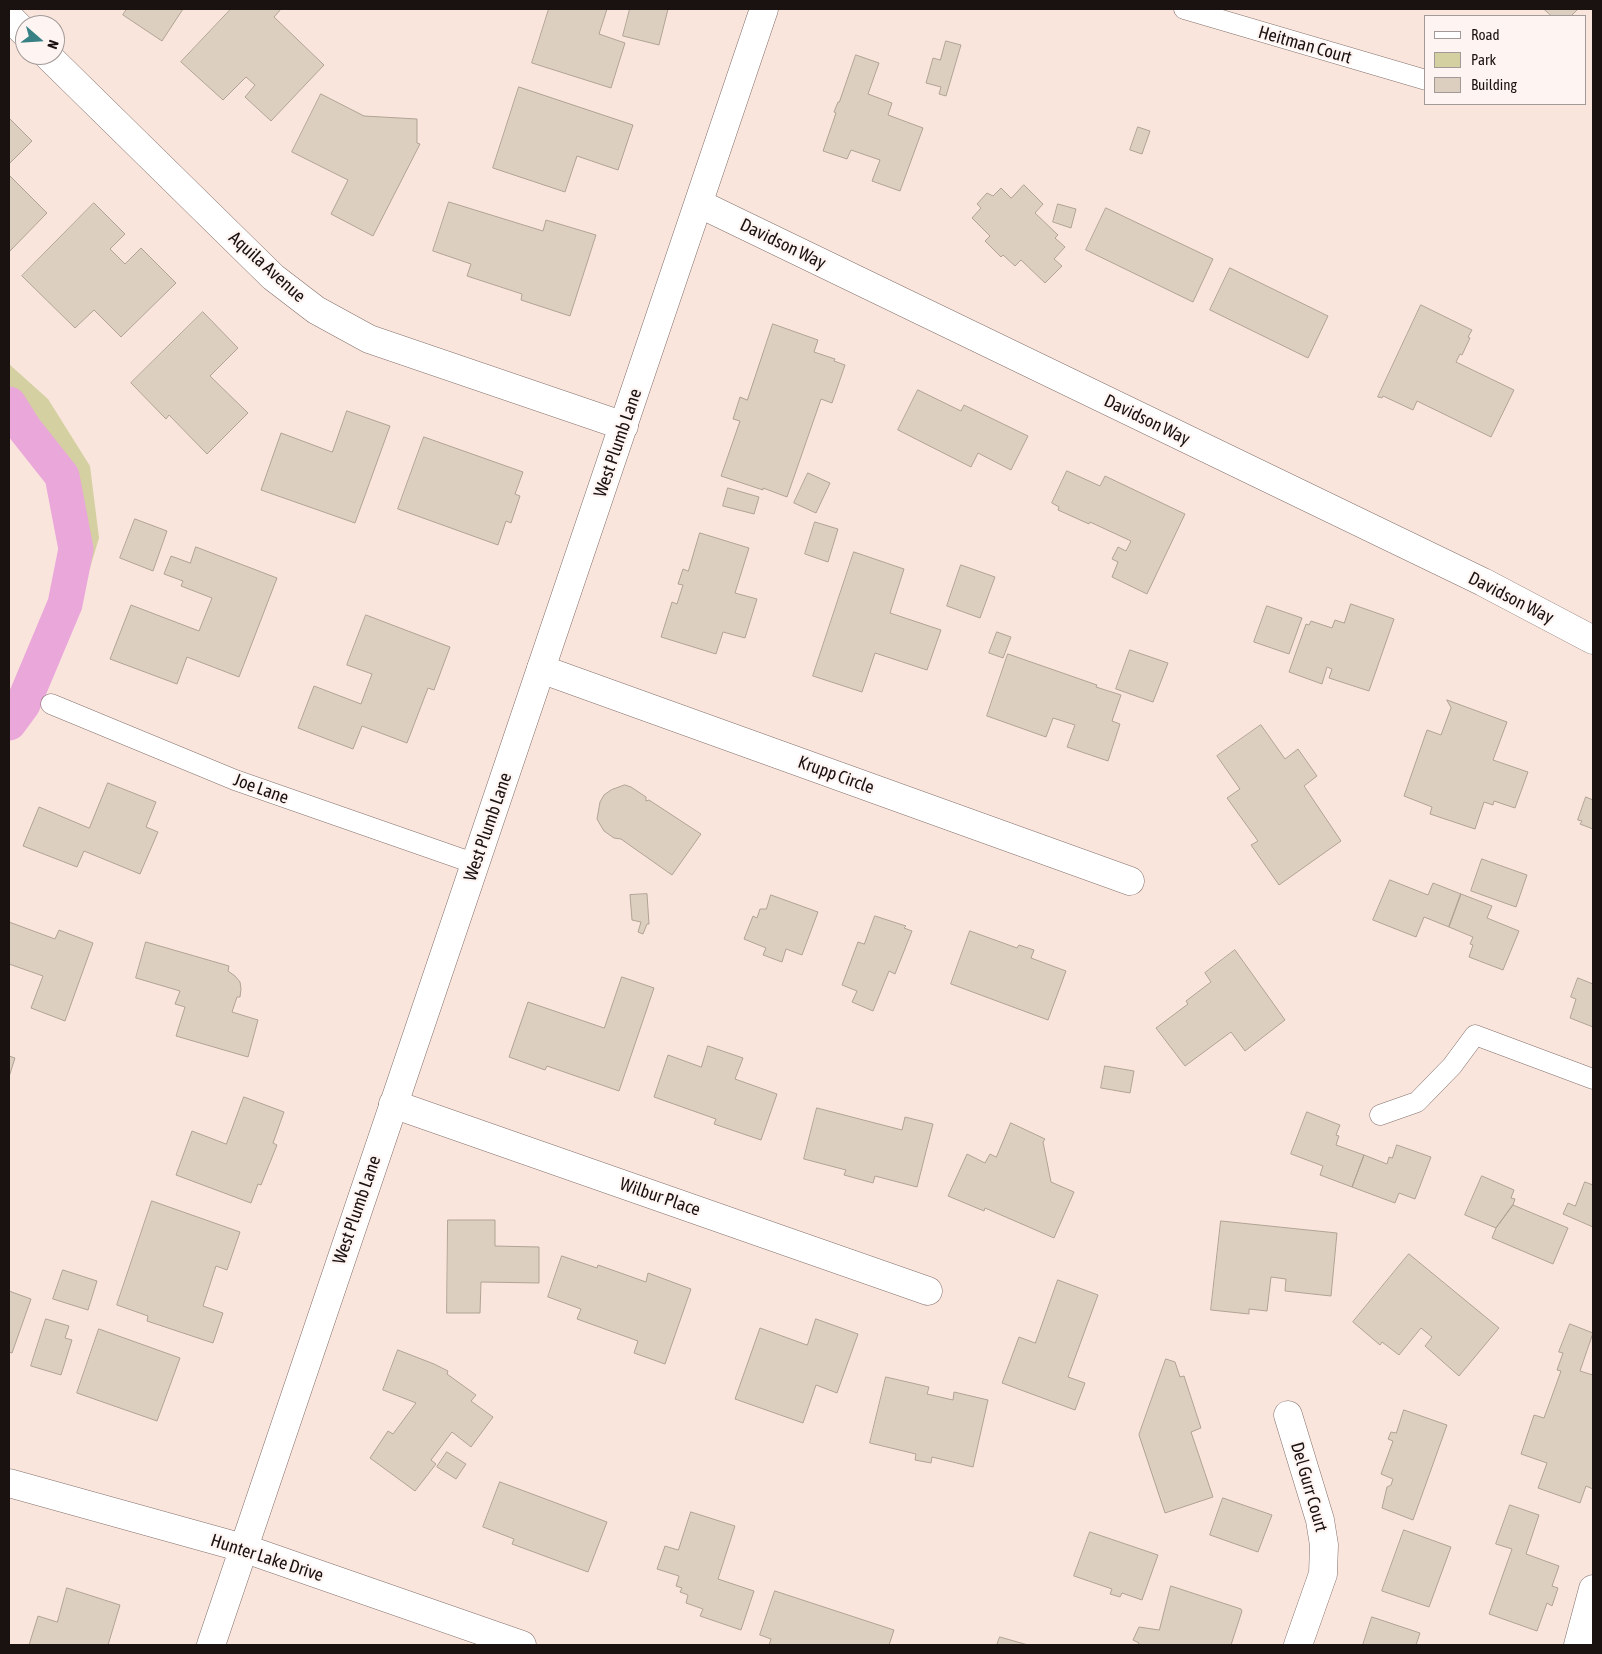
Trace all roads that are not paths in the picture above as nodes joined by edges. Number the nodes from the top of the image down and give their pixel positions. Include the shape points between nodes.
1 (764, 9) edge
2 (1184, 9) edge
3 (58, 65) edge
4 (1424, 79) edge
5 (700, 204) junction
6 (624, 426) junction
7 (1593, 640) edge
8 (542, 669) junction
9 (51, 704) dead end
10 (476, 864) junction
11 (1130, 881) dead end
12 (1593, 1079) edge
13 (393, 1104) junction
14 (1380, 1116) dead end
15 (928, 1291) dead end
16 (1288, 1415) dead end
17 (9, 1483) edge
18 (244, 1548) junction
19 (1593, 1589) edge
20 (211, 1645) edge
21 (522, 1645) edge
22 (1298, 1645) edge
23 (1578, 1645) edge

1 - 5 street, West Plumb Lane
2 - 4 lane, Heitman Court
3 - 6 street, Aquila Avenue via 273,277 316,310 370,339
5 - 6 street, West Plumb Lane
5 - 7 street, Davidson Way via 1483,582
6 - 8 street, West Plumb Lane
8 - 10 street, West Plumb Lane
8 - 11 street, Krupp Circle
9 - 10 lane, Joe Lane via 236,780
10 - 13 street, West Plumb Lane
12 - 14 lane via 1475,1035 1452,1066 1416,1102
13 - 15 street, Wilbur Place
13 - 18 street, West Plumb Lane
16 - 22 street, Del Gurr Court via 1320,1520 1324,1545 1323,1574
17 - 18 street, Hunter Lake Drive
18 - 20 street, West Plumb Lane
18 - 21 street, Hunter Lake Drive
19 - 23 street

